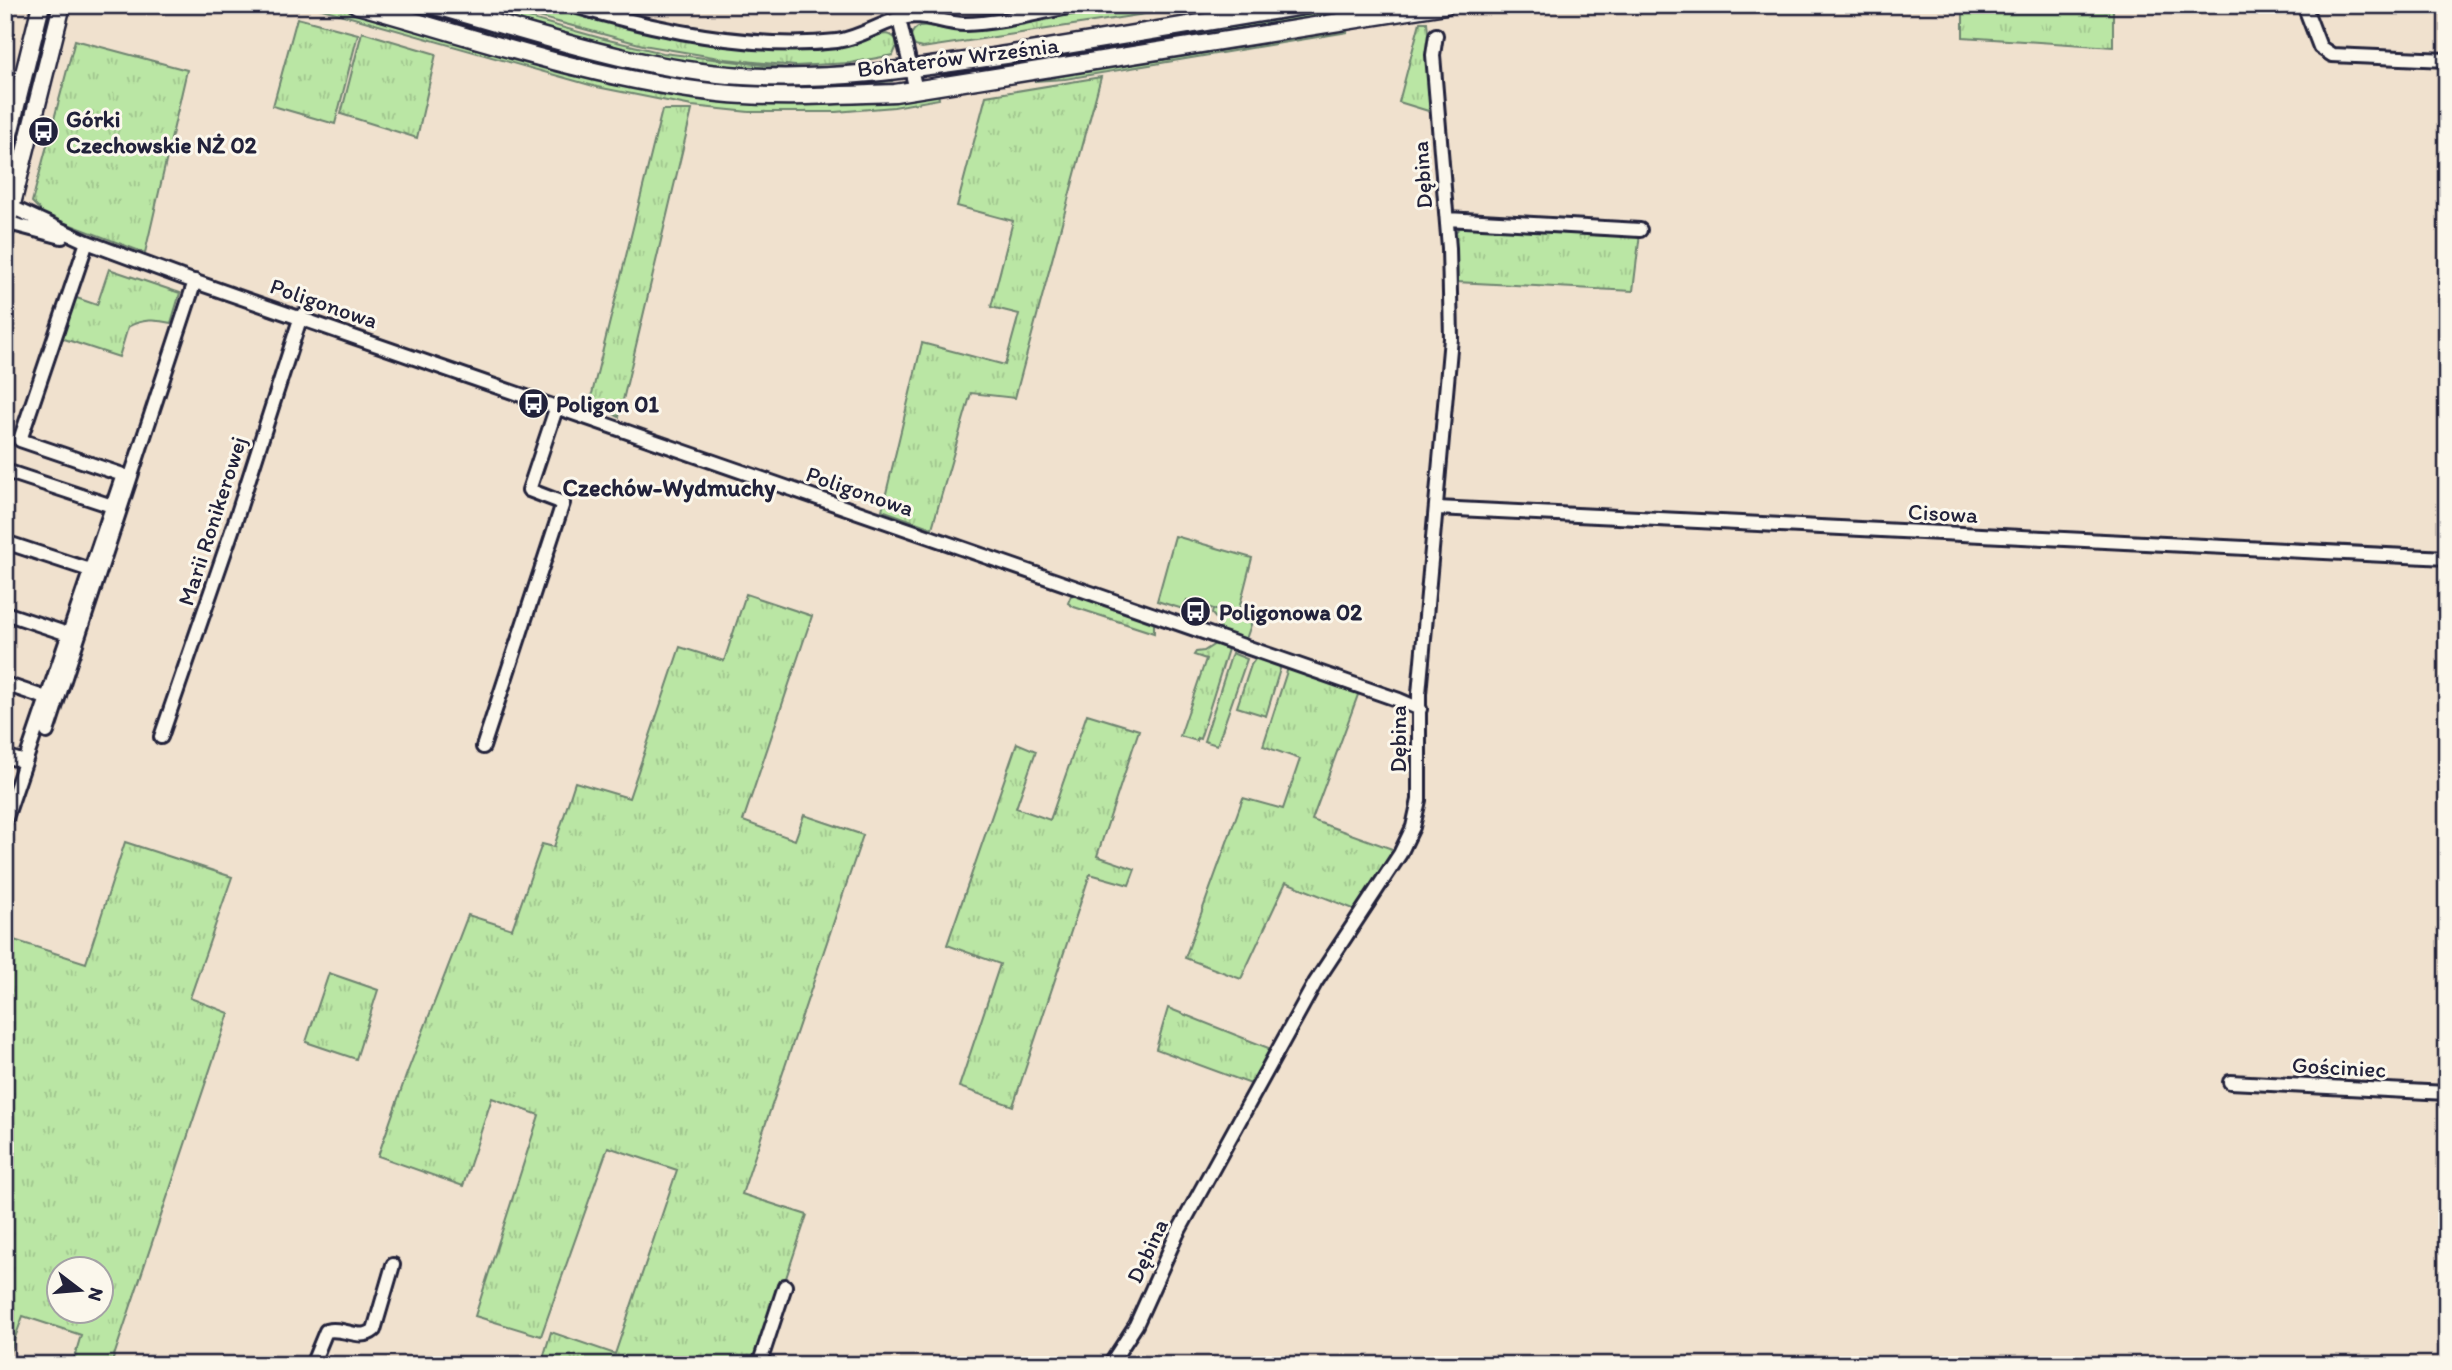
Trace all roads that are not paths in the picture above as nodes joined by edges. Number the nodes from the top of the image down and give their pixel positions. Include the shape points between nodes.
1 (41, 5) edge
2 (62, 5) edge
3 (357, 5) edge
4 (432, 5) edge
5 (571, 5) edge
6 (1080, 5) edge
7 (1309, 5) edge
8 (1446, 5) edge
9 (2304, 5) edge
10 (900, 19) junction
11 (1436, 35) dead end
12 (2447, 60) edge
13 (912, 68) junction
14 (916, 90) junction
15 (5, 150) edge
16 (7, 218) edge
17 (1447, 219) junction
18 (1640, 230) dead end
19 (87, 242) junction
20 (195, 281) junction
21 (301, 316) junction
22 (557, 407) junction
23 (9, 472) dead end
24 (112, 506) junction
25 (1437, 508) junction
26 (5, 542) edge
27 (2447, 558) edge
28 (90, 570) junction
29 (5, 613) edge
30 (68, 634) junction
31 (5, 684) edge
32 (1419, 694) junction
33 (46, 698) junction
34 (1403, 701) junction
35 (1420, 709) junction
36 (47, 732) dead end
37 (161, 737) dead end
38 (483, 747) dead end
39 (5, 756) edge
40 (25, 762) junction
41 (5, 821) edge
42 (2230, 1082) dead end
43 (2447, 1093) edge
44 (393, 1265) dead end
45 (785, 1286) dead end
46 (312, 1365) edge
47 (759, 1365) edge
48 (1111, 1365) edge

1 - 15 main road
2 - 16 main road
3 - 14 main road, Bohaterów Września via 584,69 682,88 760,96
4 - 13 main road, Bohaterów Września via 585,50 708,73 786,77
5 - 10 street via 665,30 784,42 840,41
6 - 10 street via 966,24 918,16
7 - 13 main road, Bohaterów Września
8 - 14 main road, Bohaterów Września
9 - 12 street via 2320,47 2332,55
10 - 13 street
11 - 17 street, Dębina via 1433,55
13 - 14 street
16 - 19 street, Poligonowa
17 - 18 street
17 - 25 street, Dębina via 1451,338
19 - 20 street, Poligonowa
19 - 24 street via 20,440 122,475
20 - 21 street, Poligonowa
20 - 36 street
21 - 22 street, Poligonowa
21 - 37 street, Marii Ronikerowej
22 - 34 street, Poligonowa
22 - 38 street via 529,490 563,503
23 - 24 street
24 - 28 street
25 - 27 street, Cisowa
25 - 32 street, Dębina
26 - 28 street
28 - 30 street
29 - 30 street
30 - 33 street
31 - 33 street
32 - 34 street
32 - 35 street, Dębina
33 - 40 street
34 - 35 street, Poligonowa
35 - 48 street, Dębina via 1419,800 1408,839 1314,983
39 - 40 street
40 - 41 street
42 - 43 street, Gościniec
44 - 46 street via 374,1330 360,1335 334,1328 326,1331
45 - 47 street

